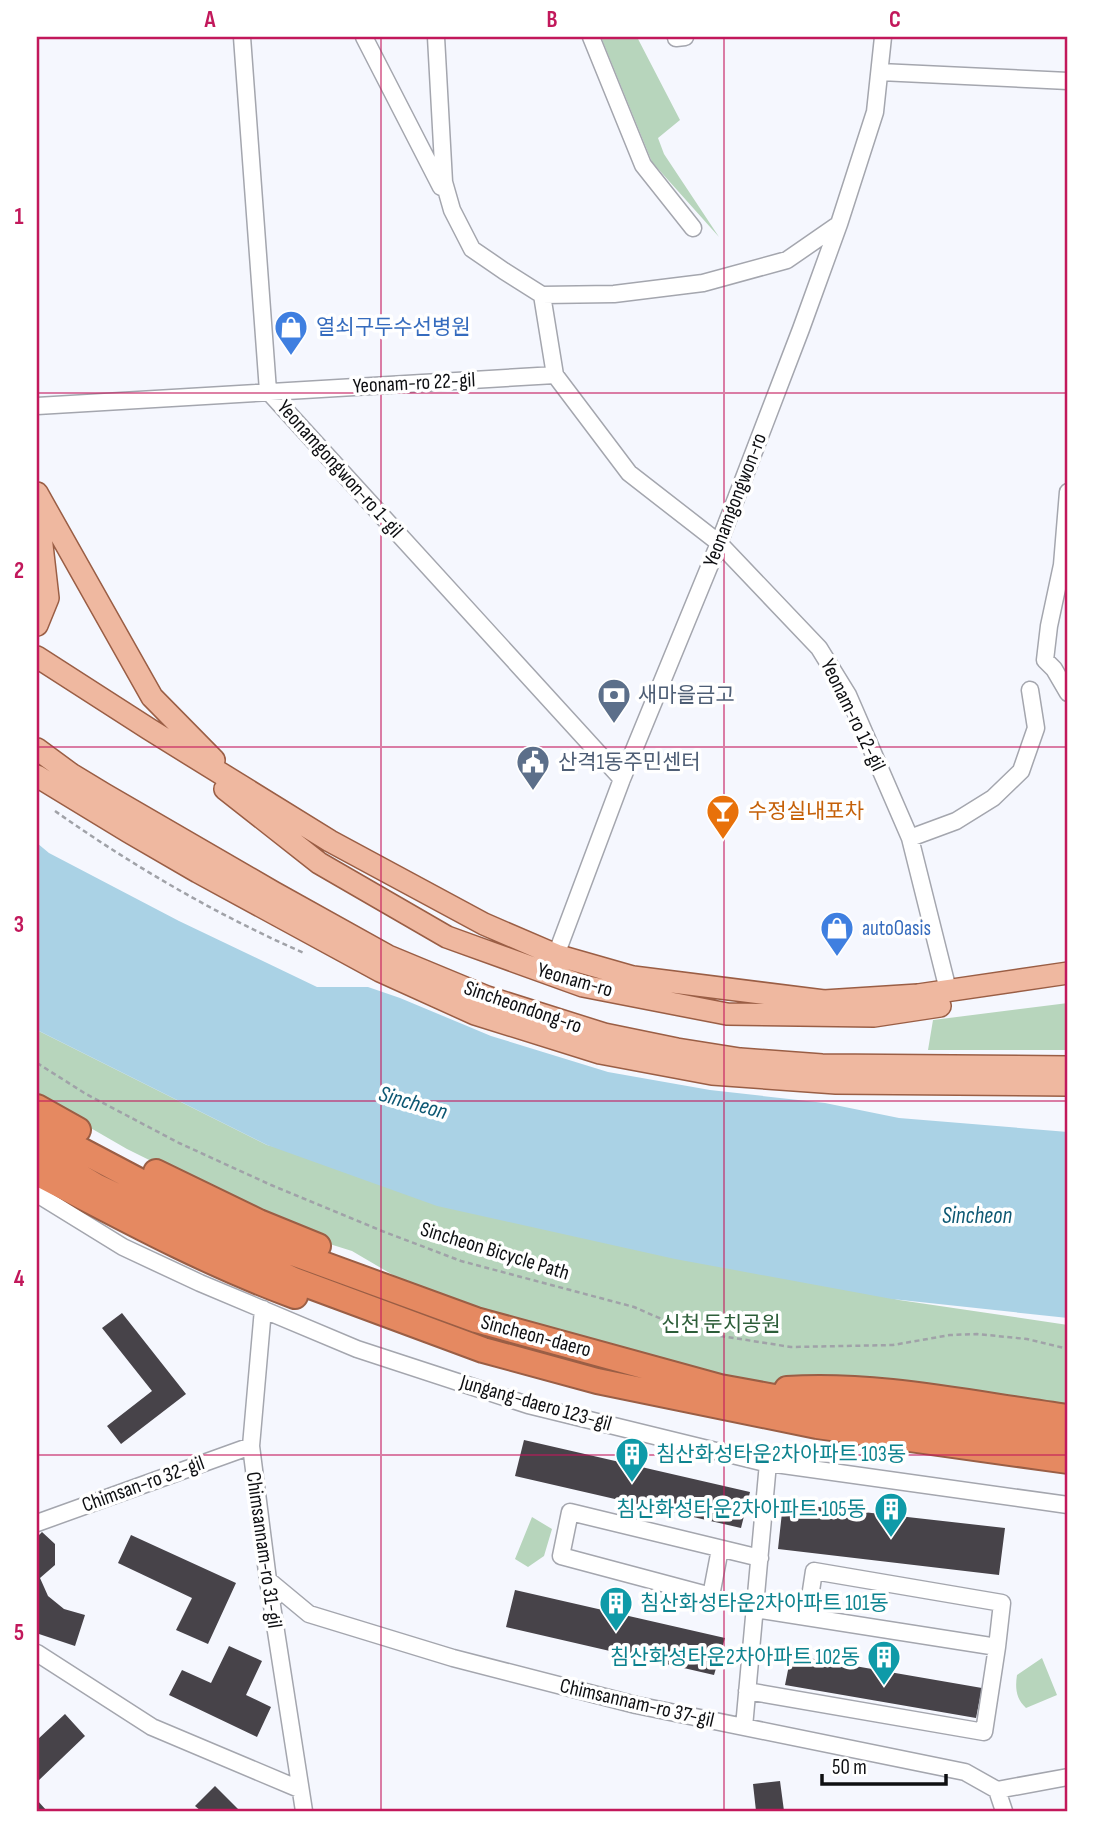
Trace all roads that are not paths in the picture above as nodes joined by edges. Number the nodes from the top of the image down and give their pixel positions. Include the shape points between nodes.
1 (242, 37) edge
2 (364, 37) edge
3 (436, 37) edge
4 (591, 37) edge
5 (883, 37) edge
6 (880, 72) junction
7 (1068, 81) edge
8 (453, 210) junction
9 (839, 224) junction
10 (694, 228) dead end
11 (542, 295) junction
12 (555, 375) junction
13 (268, 391) junction
14 (37, 406) edge
15 (1068, 492) edge
16 (37, 493) edge
17 (37, 500) edge
18 (719, 543) junction
19 (1065, 564) edge
20 (37, 625) edge
21 (37, 657) edge
22 (1030, 690) dead end
23 (1068, 693) edge
24 (149, 730) junction
25 (37, 749) edge
26 (37, 776) edge
27 (622, 779) junction
28 (235, 782) junction
29 (910, 838) junction
30 (556, 955) junction
31 (1068, 973) edge
32 (1068, 987) edge
33 (948, 990) junction
34 (1068, 1068) edge
35 (1068, 1085) edge
36 (37, 1107) edge
37 (37, 1126) edge
38 (37, 1151) edge
39 (37, 1173) edge
40 (37, 1194) edge
41 (263, 1309) junction
42 (476, 1320) junction
43 (483, 1350) junction
44 (746, 1392) junction
45 (1068, 1403) edge
46 (1021, 1410) junction
47 (1068, 1417) edge
48 (1068, 1441) edge
49 (929, 1442) junction
50 (250, 1446) junction
51 (1068, 1461) edge
52 (768, 1463) junction
53 (1068, 1474) edge
54 (1068, 1505) edge
55 (37, 1523) edge
56 (720, 1549) junction
57 (760, 1558) junction
58 (268, 1580) junction
59 (755, 1609) junction
60 (807, 1617) junction
61 (997, 1647) junction
62 (37, 1653) edge
63 (747, 1691) junction
64 (744, 1727) junction
65 (1068, 1777) edge
66 (299, 1789) junction
67 (997, 1790) junction
68 (303, 1811) edge
69 (1004, 1811) edge

1 - 13 street, Yeonamgongwon-ro 1-gil
2 - 8 street
3 - 8 street via 444,182
4 - 10 street via 643,165
5 - 6 street, Yeonamgongwon-ro
6 - 7 street
6 - 9 street, Yeonamgongwon-ro via 876,112
8 - 11 street via 472,248
9 - 11 street via 787,260 703,283
9 - 18 street, Yeonamgongwon-ro
11 - 12 street
12 - 13 street, Yeonam-ro 22-gil
12 - 18 street via 629,473
13 - 14 street, Yeonam-ro 22-gil
13 - 27 street, Yeonamgongwon-ro 1-gil
15 - 19 street
16 - 28 main road via 152,697
17 - 20 main road via 48,598
18 - 27 street, Yeonamgongwon-ro
18 - 29 street, Yeonam-ro 12-gil via 819,648 848,695
19 - 23 street via 1045,660
21 - 24 main road
22 - 29 street via 1036,728 1021,771 993,798 956,821
24 - 28 main road
24 - 32 main road, Yeonam-ro via 319,863 447,937 583,986 727,1014 874,1016
25 - 34 main road, Sincheondong-ro via 104,794 388,956 486,997 591,1030 740,1059 822,1065
26 - 35 main road, Sincheondong-ro via 163,852 380,971 475,1014 600,1053 712,1074 836,1083
27 - 30 street, Yeonamgongwon-ro
28 - 30 main road, Yeonam-ro via 330,841 484,924
29 - 33 street, Yeonam-ro 12-gil
30 - 33 main road, Yeonam-ro via 633,977 824,1001
31 - 33 main road, Yeonam-ro
36 - 42 highway via 123,1156 259,1222 370,1267
37 - 42 highway, Sincheon-daero via 238,1233
38 - 43 highway, Sincheon-daero via 96,1186 294,1280
39 - 43 highway via 261,1284 402,1336
40 - 41 street, Jungang-daero 123-gil via 123,1247
41 - 50 street, Chimsannam-ro 31-gil
41 - 52 street, Jungang-daero 123-gil via 357,1349 528,1405
42 - 44 highway, Sincheon-daero
43 - 49 highway, Sincheon-daero via 597,1381 778,1419
44 - 46 highway via 831,1387
44 - 48 highway, Sincheon-daero
45 - 46 street
46 - 47 highway
49 - 51 highway, Sincheon-daero
49 - 53 highway
50 - 55 street, Chimsan-ro 32-gil
50 - 58 street, Chimsannam-ro 31-gil
52 - 54 street, Jungang-daero 123-gil
52 - 57 street
56 - 56 street via 570,1512 561,1556 711,1596
56 - 57 street
57 - 59 street
58 - 64 street, Chimsannam-ro 37-gil via 309,1614 466,1661 636,1705
58 - 66 street, Chimsannam-ro 31-gil
59 - 60 street
59 - 63 street
60 - 61 street
60 - 61 street via 814,1571 1002,1603
61 - 63 street via 984,1732
62 - 66 street via 152,1727
63 - 64 street
64 - 67 street, Chimsannam-ro 37-gil via 965,1772
65 - 67 street
66 - 68 street, Chimsannam-ro 31-gil
67 - 69 street

